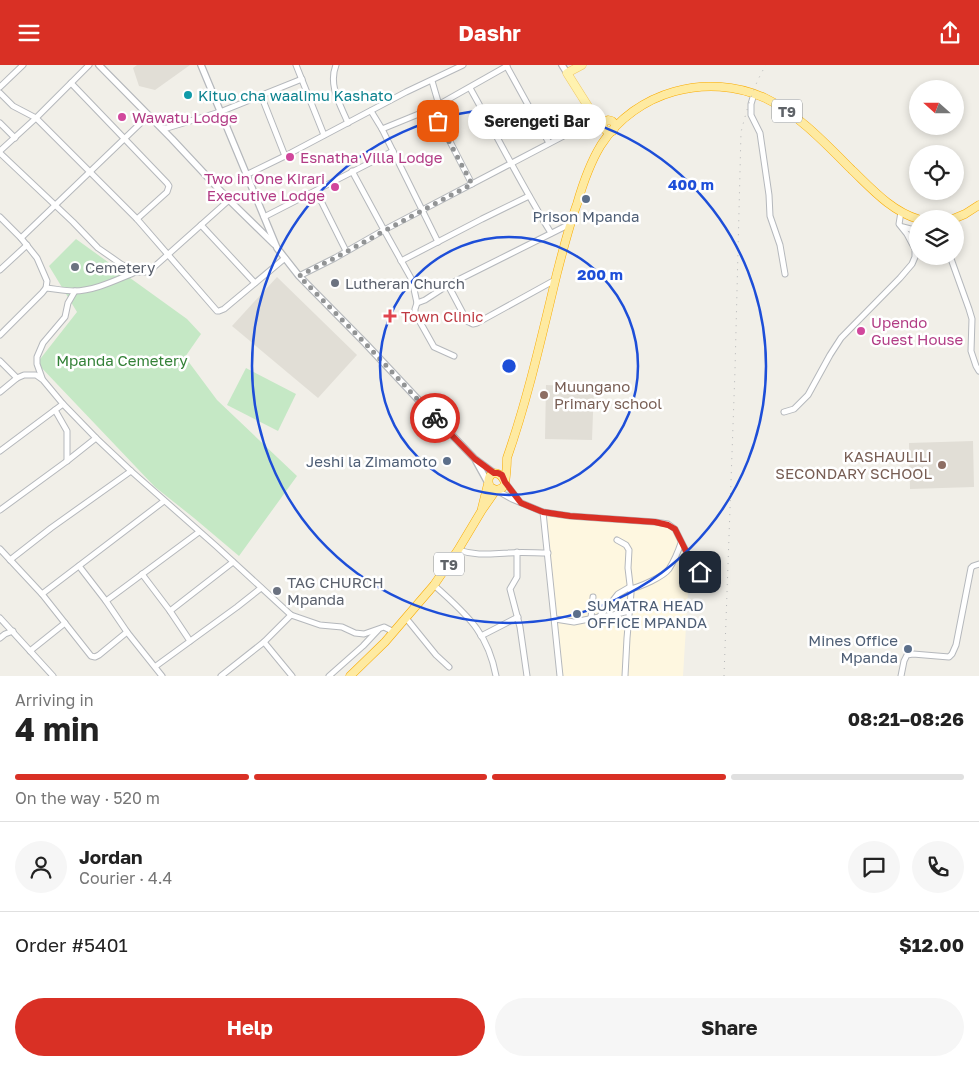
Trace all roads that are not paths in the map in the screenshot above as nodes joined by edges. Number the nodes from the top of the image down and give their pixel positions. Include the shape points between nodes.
1 (23, 65) edge
2 (89, 65) edge
3 (99, 65) edge
4 (201, 65) edge
5 (296, 65) edge
6 (336, 65) edge
7 (462, 65) edge
8 (562, 65) edge
9 (582, 65) edge
10 (506, 66) edge
11 (567, 73) junction
12 (302, 79) junction
13 (432, 81) junction
14 (71, 83) junction
15 (0, 87) edge
16 (470, 88) junction
17 (0, 93) edge
18 (754, 94) junction
19 (261, 95) junction
20 (439, 105) junction
21 (431, 109) junction
22 (371, 111) junction
23 (220, 112) junction
24 (148, 115) junction
25 (594, 115) junction
26 (628, 115) junction
27 (36, 118) junction
28 (609, 120) junction
29 (0, 123) edge
30 (348, 123) junction
31 (163, 129) dead end
32 (382, 129) junction
33 (609, 129) junction
34 (324, 135) junction
35 (15, 138) junction
36 (124, 139) junction
37 (550, 143) junction
38 (393, 151) junction
39 (0, 152) edge
40 (285, 156) junction
41 (512, 163) junction
42 (352, 171) junction
43 (90, 172) junction
44 (246, 175) junction
45 (472, 184) junction
46 (316, 191) junction
47 (529, 196) junction
48 (229, 201) junction
49 (55, 205) junction
50 (979, 205) edge
51 (423, 210) junction
52 (901, 212) junction
53 (964, 214) edge
54 (909, 215) edge
55 (0, 217) edge
56 (264, 217) junction
57 (137, 219) junction
58 (570, 223) junction
59 (201, 225) junction
60 (903, 227) junction
61 (909, 229) edge
62 (384, 231) junction
63 (550, 233) junction
64 (22, 238) junction
65 (438, 242) junction
66 (27, 245) junction
67 (277, 248) junction
68 (346, 251) junction
69 (168, 254) junction
70 (285, 258) junction
71 (401, 261) junction
72 (953, 265) edge
73 (1, 268) edge
74 (136, 272) junction
75 (785, 274) dead end
76 (299, 276) junction
77 (556, 280) junction
78 (254, 283) junction
79 (448, 285) junction
80 (46, 288) junction
81 (75, 291) junction
82 (417, 303) junction
83 (0, 335) edge
84 (454, 356) dead end
85 (0, 361) edge
86 (979, 371) edge
87 (16, 378) junction
88 (43, 380) junction
89 (0, 392) edge
90 (63, 403) junction
91 (55, 410) junction
92 (784, 412) dead end
93 (96, 438) junction
94 (0, 451) edge
95 (507, 458) junction
96 (475, 459) junction
97 (68, 461) junction
98 (130, 471) junction
99 (495, 473) junction
100 (505, 481) junction
101 (488, 483) junction
102 (496, 491) junction
103 (164, 501) junction
104 (521, 503) junction
105 (0, 510) edge
106 (482, 510) junction
107 (543, 512) junction
108 (199, 532) junction
109 (617, 540) dead end
110 (682, 543) junction
111 (0, 549) edge
112 (458, 550) junction
113 (517, 553) junction
114 (548, 553) junction
115 (10, 560) junction
116 (233, 562) junction
117 (979, 564) edge
118 (79, 566) junction
119 (142, 575) junction
120 (713, 580) dead end
121 (434, 585) junction
122 (261, 588) junction
123 (630, 588) junction
124 (42, 594) junction
125 (593, 597) dead end
126 (106, 601) junction
127 (170, 611) junction
128 (629, 611) junction
129 (291, 615) junction
130 (518, 617) junction
131 (599, 617) junction
132 (0, 618) edge
133 (406, 618) junction
134 (591, 618) junction
135 (555, 619) junction
136 (65, 623) junction
137 (6, 624) junction
138 (379, 629) junction
139 (13, 631) junction
140 (127, 632) junction
141 (394, 632) junction
142 (2, 636) edge
143 (481, 636) junction
144 (190, 641) junction
145 (264, 642) junction
146 (30, 651) junction
147 (156, 666) junction
148 (449, 667) dead end
149 (290, 675) edge
150 (53, 676) edge
151 (162, 676) edge
152 (221, 676) edge
153 (329, 676) edge
154 (350, 676) edge
155 (496, 676) edge
156 (527, 676) edge
157 (560, 676) edge
158 (626, 676) edge
159 (901, 676) edge

1 - 15 street
2 - 14 street
3 - 24 street
4 - 23 street
5 - 12 street
6 - 30 street via 333,85
7 - 13 street
8 - 11 street
9 - 11 main road
10 - 16 street
10 - 37 street
11 - 25 main road
12 - 19 street
12 - 34 street
13 - 20 street
13 - 22 street
14 - 27 street
14 - 36 street
16 - 20 street
16 - 41 street
17 - 27 street via 13,106
18 - 26 highway, T9 via 693,87 662,96
18 - 52 highway, T9 via 797,118 866,184
18 - 75 street via 751,115 760,133 770,216
19 - 23 street
19 - 40 street
20 - 21 street
21 - 32 street
21 - 45 street
22 - 30 street
22 - 32 street
23 - 31 street
23 - 44 street
24 - 36 street
24 - 48 street
25 - 28 main road
25 - 33 main road
25 - 37 street
26 - 28 highway, T9
26 - 33 highway, T9
27 - 35 street
27 - 43 street
28 - 33 highway, T9 via 604,122
29 - 35 street
30 - 34 street
32 - 38 street
33 - 58 highway, T9 via 582,183
34 - 40 street
35 - 39 street
36 - 43 street
36 - 57 street via 169,186 167,192
37 - 41 street
38 - 42 street
38 - 51 street
39 - 49 street
40 - 44 street
41 - 45 street
41 - 47 street
42 - 46 street
42 - 62 street
43 - 49 street
43 - 57 street
44 - 56 street
45 - 51 street
46 - 56 street
46 - 68 street
47 - 63 street
47 - 65 street
48 - 59 street
48 - 67 street
49 - 64 street
49 - 74 street via 98,248
50 - 53 highway
51 - 62 street
51 - 65 street
52 - 54 highway, T9
52 - 60 street via 899,222
55 - 64 street
56 - 67 street
57 - 69 street
58 - 63 street
58 - 77 highway, T9
59 - 69 street
59 - 78 street
60 - 61 street
60 - 92 street via 915,249 912,264 841,338 808,395 794,409
62 - 68 street
62 - 71 street
63 - 79 street
64 - 66 street
65 - 71 street
66 - 73 street
66 - 80 street via 44,272
67 - 70 street
68 - 76 street
69 - 74 street via 147,272
69 - 78 street via 219,311
70 - 76 street
70 - 78 street
71 - 82 street via 412,280
72 - 86 street via 972,319 971,351
74 - 81 street via 103,285
76 - 96 street
77 - 79 street via 472,324 466,321
77 - 95 highway, T9
79 - 82 street
80 - 81 street
80 - 83 street
81 - 88 street via 65,317 43,343 37,357
82 - 84 street via 416,313 432,344
85 - 87 street
87 - 88 street via 30,374
87 - 89 street
88 - 90 street
90 - 91 street
90 - 93 street
91 - 94 street
91 - 97 street via 67,431
93 - 97 street
93 - 98 street
95 - 99 highway, T9
95 - 100 highway, T9
96 - 99 street
96 - 101 street
97 - 105 street
98 - 103 street
98 - 115 street
99 - 100 highway via 502,475
99 - 101 highway, T9
100 - 102 highway, T9
100 - 104 street
101 - 102 highway
101 - 106 highway, T9
102 - 104 street
102 - 106 highway, T9
103 - 108 street
103 - 118 street
104 - 107 street
106 - 112 highway, T9
107 - 110 street via 655,522 675,529
107 - 114 street
108 - 116 street
108 - 119 street
109 - 123 street via 630,550
110 - 120 street via 693,565
110 - 123 street via 664,573 640,587
111 - 115 street
112 - 113 street via 481,555
112 - 121 highway, T9
113 - 114 street
113 - 130 street via 517,577 510,589
114 - 135 street
115 - 124 street
116 - 122 street
116 - 127 street
117 - 159 street via 971,569 952,654 949,657 907,655
118 - 124 street
118 - 126 street
119 - 126 street
119 - 127 street
121 - 133 highway, T9
121 - 143 street via 469,619
122 - 129 street
122 - 144 street
123 - 128 street
123 - 131 street via 618,594
124 - 136 street
125 - 134 street
126 - 140 street
127 - 144 street
128 - 131 street
128 - 158 street
129 - 138 street via 355,633
129 - 145 street
130 - 143 street
130 - 156 street
131 - 134 street
132 - 137 street
133 - 141 highway, T9
133 - 148 street
134 - 135 street via 574,622
135 - 157 street
136 - 140 street via 93,657
136 - 146 street
137 - 139 street
137 - 142 street
138 - 141 street via 384,627
138 - 153 street
139 - 142 street
139 - 146 street
140 - 147 street
141 - 154 highway, T9
143 - 155 street
144 - 147 street
145 - 149 street
145 - 152 street
146 - 150 street
147 - 151 street

